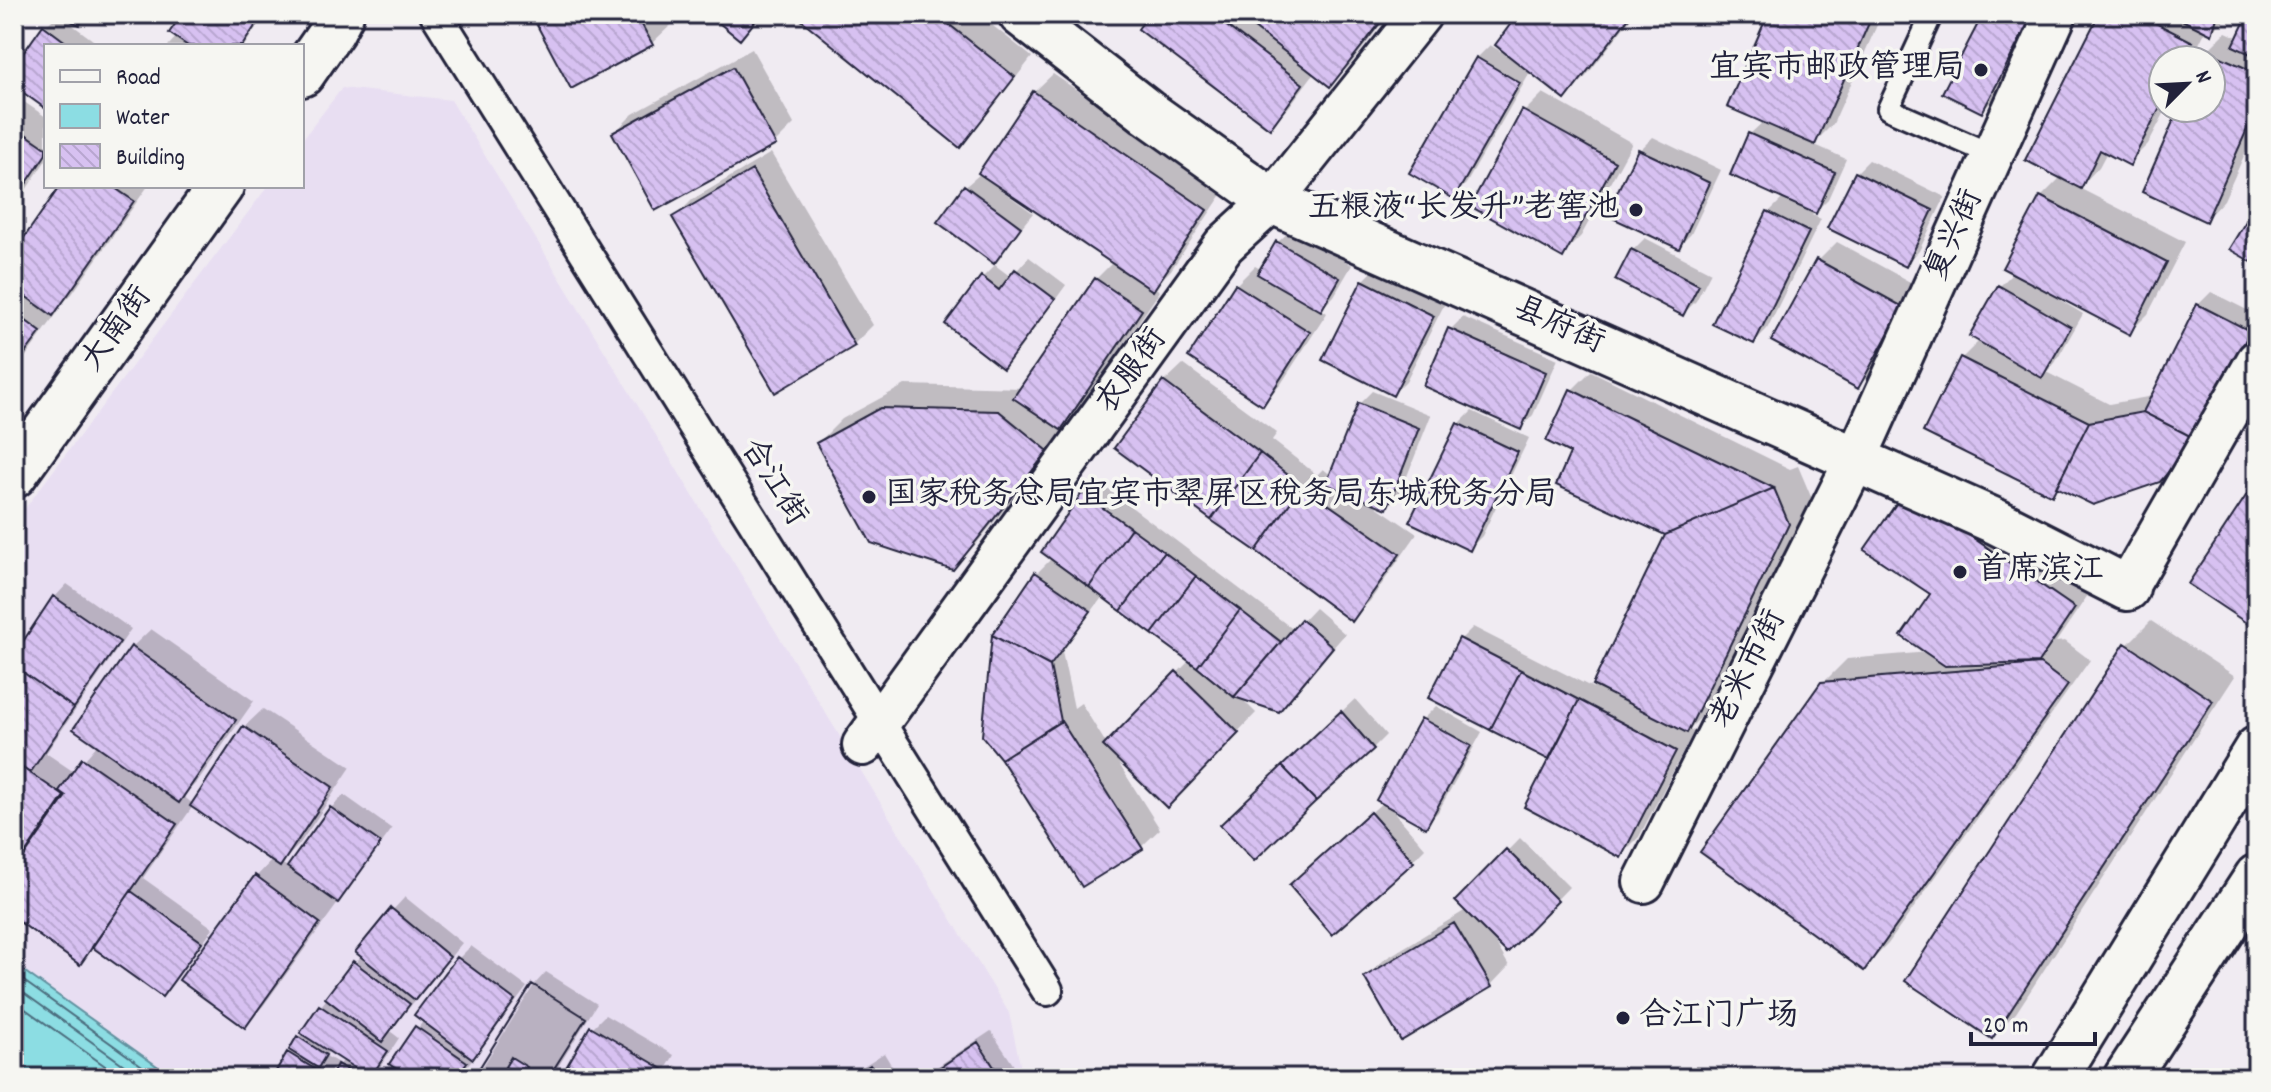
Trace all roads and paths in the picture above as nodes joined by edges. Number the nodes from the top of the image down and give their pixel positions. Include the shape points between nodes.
1 (341, 14) edge
2 (436, 14) edge
3 (1021, 14) edge
4 (1421, 14) edge
5 (1932, 14) edge
6 (2056, 14) edge
7 (304, 71) edge
8 (1993, 155) junction
9 (220, 188) edge
10 (1272, 201) junction
11 (2257, 361) edge
12 (1856, 459) junction
13 (14, 475) edge
14 (2127, 588) joint
15 (872, 734) junction
16 (2257, 749) edge
17 (2257, 877) edge
18 (1644, 882) dead end
19 (1047, 990) dead end
20 (2055, 1078) edge
21 (2126, 1078) edge

1 - 7 main road
2 - 15 street, 合江街
3 - 10 main road, 县府街
4 - 10 street, 衣服街
5 - 8 lane via 1888,109
6 - 8 street, 复兴街
8 - 12 street, 复兴街
9 - 13 main road, 大南街
10 - 12 main road, 县府街
10 - 15 street, 衣服街 via 1224,245
11 - 14 street
12 - 14 main road, 县府街
12 - 18 street, 老米市街
15 - 19 street, 合江街
16 - 20 main road
17 - 21 main road

